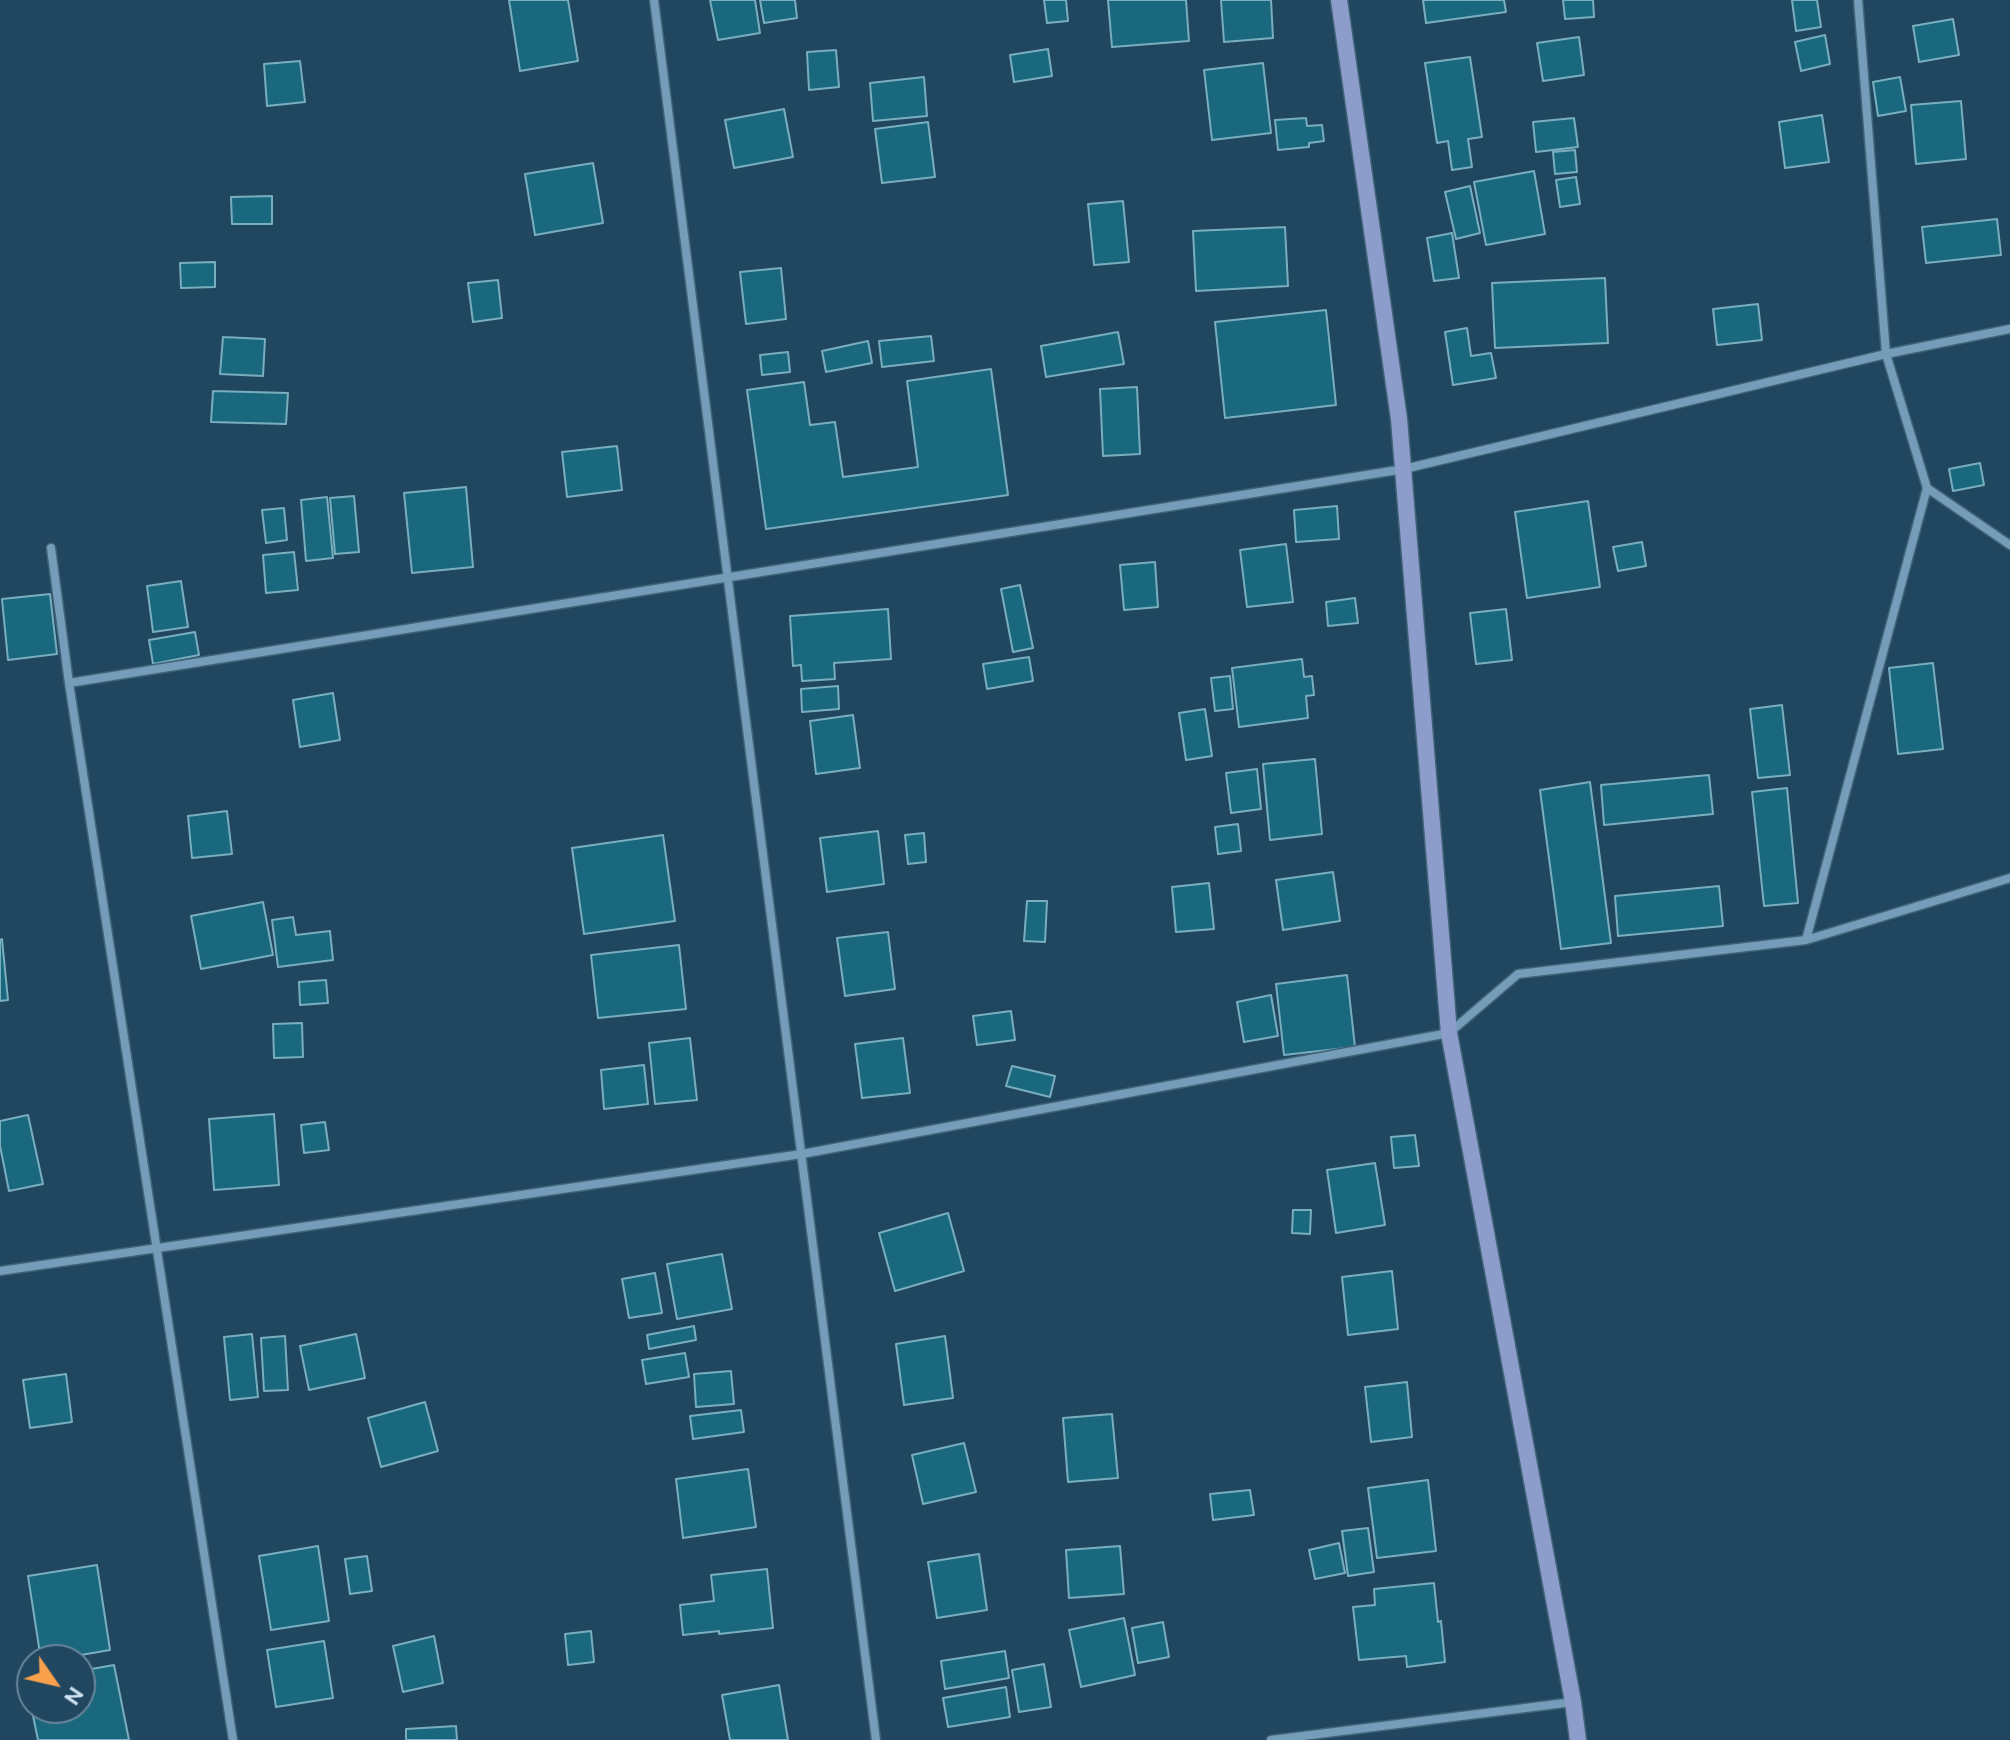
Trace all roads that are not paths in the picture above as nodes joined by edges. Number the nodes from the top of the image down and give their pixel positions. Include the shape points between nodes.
1 (654, 0) edge
2 (1339, 0) edge
3 (1858, 0) edge
4 (2010, 329) edge
5 (1886, 354) junction
6 (1404, 469) junction
7 (1927, 488) junction
8 (2010, 545) edge
9 (51, 548) dead end
10 (727, 577) junction
11 (69, 683) junction
12 (2010, 878) edge
13 (1806, 940) junction
14 (1449, 1033) junction
15 (802, 1154) junction
16 (158, 1249) junction
17 (0, 1271) edge
18 (1573, 1702) junction
19 (233, 1740) edge
20 (876, 1740) edge
21 (1271, 1740) edge
22 (1578, 1740) edge

1 - 10 street
2 - 6 main road
3 - 5 street
4 - 5 street
5 - 6 street
5 - 7 street
6 - 10 street
6 - 14 main road
7 - 8 street
7 - 13 street
9 - 11 street
10 - 11 street
10 - 15 street
11 - 16 street
12 - 13 street
13 - 14 street via 1518,974
14 - 15 street
14 - 18 main road
15 - 16 street
15 - 20 street
16 - 17 street
16 - 19 street
18 - 21 street
18 - 22 main road

